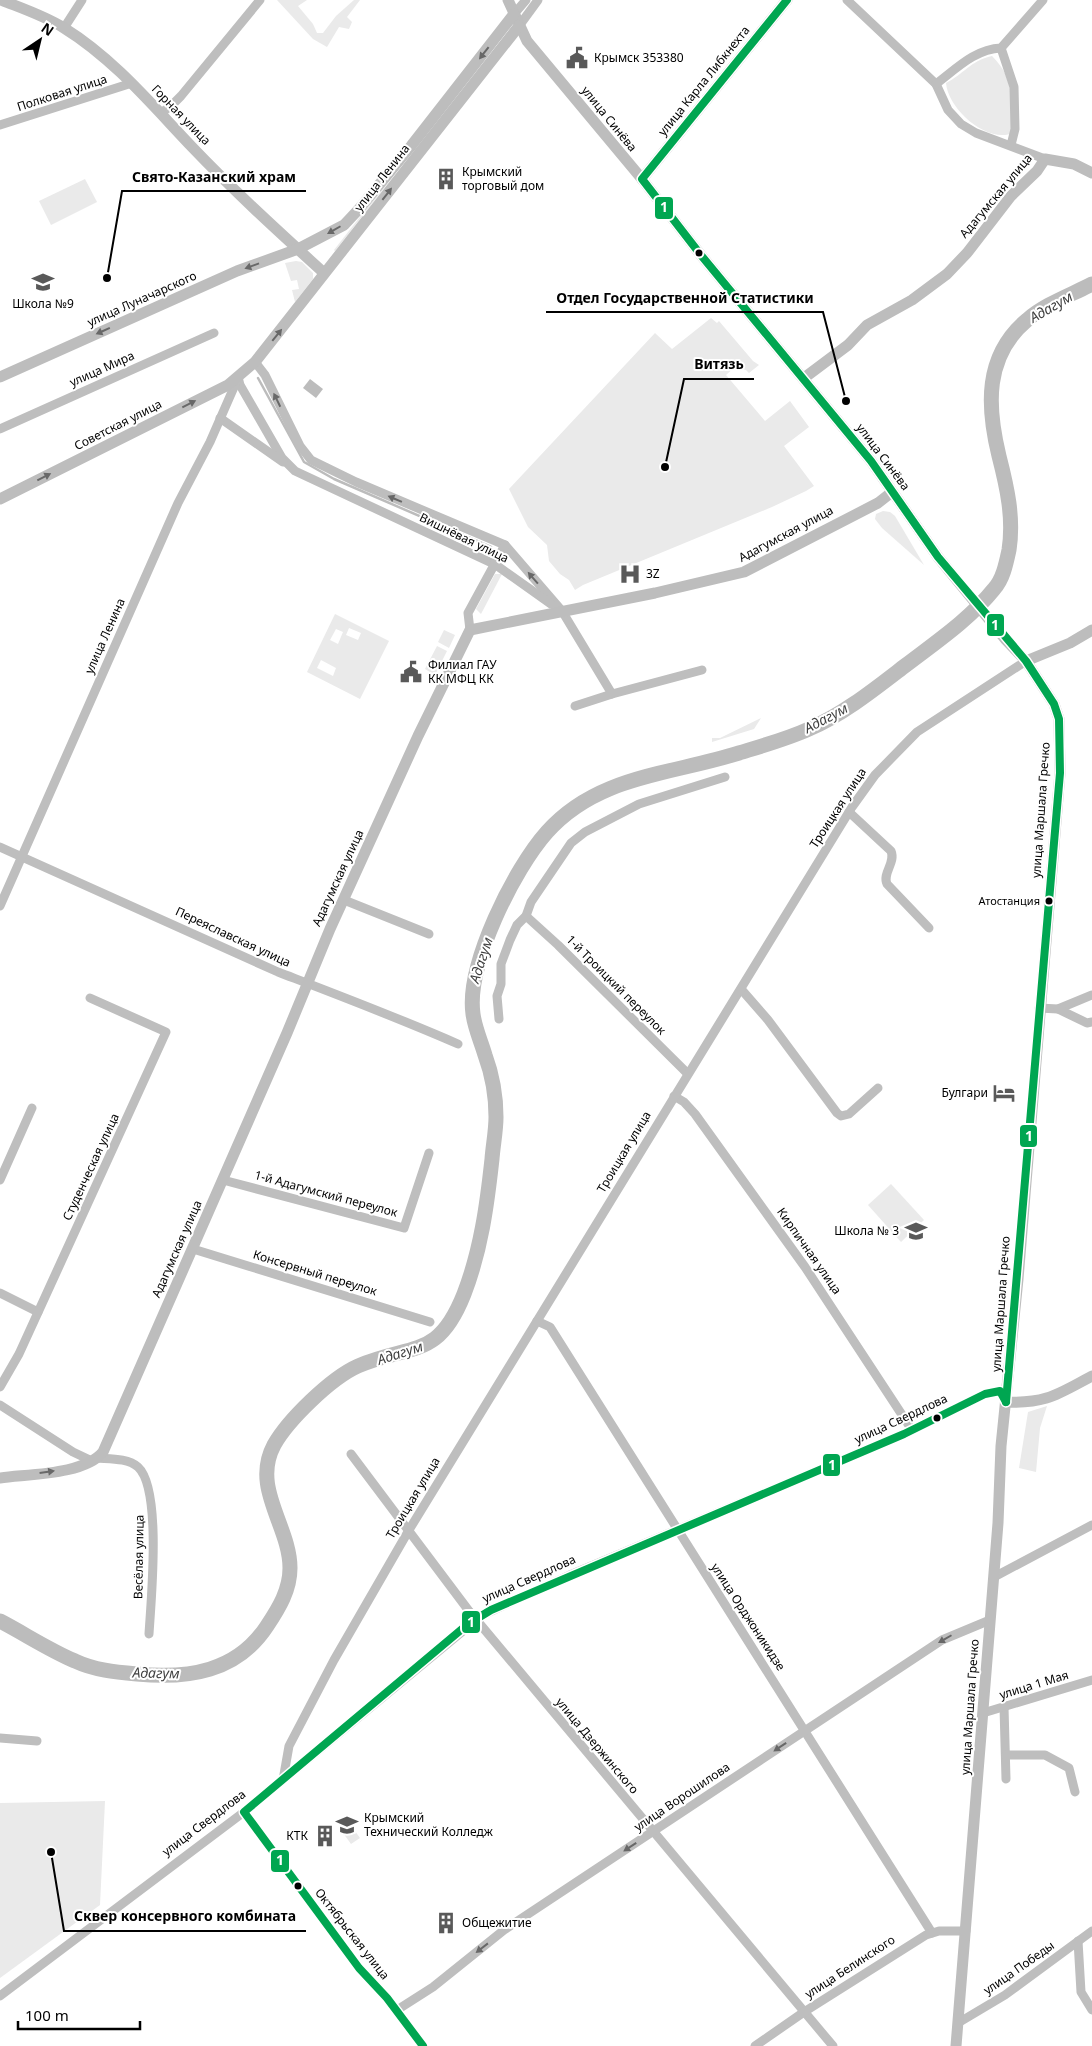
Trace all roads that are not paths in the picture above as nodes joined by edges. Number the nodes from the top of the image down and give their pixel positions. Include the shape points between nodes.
1 (1, 0) edge
2 (82, 0) edge
3 (260, 0) edge
4 (508, 0) edge
5 (526, 0) edge
6 (538, 0) edge
7 (787, 0) edge
8 (846, 0) edge
9 (1042, 0) edge
10 (514, 14) junction
11 (519, 26) junction
12 (64, 28) junction
13 (1001, 48) junction
14 (132, 83) junction
15 (936, 84) junction
16 (160, 113) junction
17 (0, 125) edge
18 (1012, 145) junction
19 (415, 149) junction
20 (1045, 159) junction
21 (1092, 173) edge
22 (642, 178) junction
23 (298, 249) junction
24 (324, 273) junction
25 (214, 333) dead end
26 (255, 362) junction
27 (242, 375) junction
28 (0, 377) edge
29 (804, 378) junction
30 (220, 418) junction
31 (0, 429) edge
32 (288, 465) junction
33 (892, 492) junction
34 (0, 499) edge
35 (505, 545) junction
36 (496, 565) junction
37 (562, 611) junction
38 (470, 630) junction
39 (1092, 630) edge
40 (1006, 640) joint
41 (1026, 661) junction
42 (702, 670) dead end
43 (612, 694) junction
44 (575, 706) dead end
45 (725, 777) dead end
46 (849, 812) junction
47 (0, 846) edge
48 (22, 856) junction
49 (344, 900) junction
50 (0, 906) edge
51 (526, 916) junction
52 (929, 928) dead end
53 (429, 934) dead end
54 (306, 983) junction
55 (740, 989) junction
56 (1092, 995) edge
57 (90, 998) dead end
58 (1039, 1008) junction
59 (1058, 1009) junction
60 (499, 1019) dead end
61 (1092, 1022) edge
62 (458, 1044) dead end
63 (688, 1073) junction
64 (878, 1088) dead end
65 (674, 1096) junction
66 (32, 1108) dead end
67 (429, 1153) dead end
68 (0, 1180) edge
69 (223, 1180) junction
70 (193, 1250) junction
71 (0, 1293) edge
72 (38, 1312) junction
73 (537, 1321) junction
74 (430, 1322) dead end
75 (1092, 1376) edge
76 (0, 1387) edge
77 (1006, 1402) junction
78 (0, 1404) edge
79 (912, 1430) junction
80 (351, 1454) dead end
81 (95, 1460) junction
82 (0, 1478) edge
83 (1092, 1525) edge
84 (409, 1530) junction
85 (677, 1530) junction
86 (994, 1577) junction
87 (476, 1619) junction
88 (990, 1620) junction
89 (149, 1634) dead end
90 (1092, 1680) edge
91 (1004, 1707) junction
92 (983, 1713) junction
93 (806, 1730) junction
94 (0, 1738) edge
95 (37, 1740) dead end
96 (1006, 1755) junction
97 (1006, 1779) dead end
98 (283, 1780) junction
99 (1075, 1792) dead end
100 (244, 1812) junction
101 (653, 1832) junction
102 (966, 1931) junction
103 (1092, 1931) edge
104 (932, 1933) junction
105 (1078, 1941) junction
106 (0, 1996) edge
107 (397, 2010) junction
108 (1092, 2010) edge
109 (804, 2012) junction
110 (958, 2023) junction
111 (423, 2046) edge
112 (755, 2046) edge
113 (832, 2046) edge
114 (956, 2046) edge

1 - 12 main road, Горная улица
2 - 12 street
3 - 16 street via 181,96
4 - 10 main road, улица Синёва
5 - 10 street, улица Ленина
6 - 11 street, улица Ленина
7 - 22 main road, улица Карла Либкнехта
8 - 15 street
9 - 13 street
10 - 11 main road, улица Синёва
10 -> 19 main road, улица Ленина
11 - 19 main road, улица Ленина
11 - 22 main road, улица Синёва via 527,41
12 - 14 main road, Горная улица
13 - 15 street via 977,53
13 - 18 street via 1014,87
14 - 16 main road, Горная улица
14 - 17 street, Полковая улица
15 - 18 street via 948,110 961,124 976,133
16 - 23 main road, Горная улица
18 - 20 street
19 -> 23 main road, улица Ленина via 351,218
24 -> 19 main road, улица Ленина
20 - 21 main road via 1074,164
20 - 29 main road, Адагумская улица via 947,274 912,300 867,325 848,345
22 - 29 main road, улица Синёва via 700,254
23 - 24 main road, Горная улица
23 -> 28 main road, улица Луначарского via 237,271
26 -> 24 main road, улица Ленина
25 - 31 street, улица Мира
26 - 27 main road, улица Ленина
35 -> 26 street, Вишнёвая улица via 311,460 300,446 265,375
27 - 30 street, улица Ленина
27 - 32 street, Вишнёвая улица via 240,385
34 -> 27 main road, Советская улица via 228,385
29 - 33 main road, улица Синёва
30 - 32 street
30 - 48 street, улица Ленина via 178,503
32 - 36 street, Вишнёвая улица via 303,477
33 - 37 main road, Адагумская улица via 878,503 744,572
33 - 40 main road, улица Синёва via 938,557
35 - 36 street
37 -> 35 street, Вишнёвая улица
36 - 37 street, Вишнёвая улица
36 - 38 street via 468,613
37 - 38 main road, Адагумская улица
37 - 43 street
38 - 49 main road, Адагумская улица via 414,744
39 - 41 main road, Троицкая улица
40 - 41 main road, улица Маршала Гречко
41 - 46 street, Троицкая улица via 905,742
41 - 58 main road, улица Маршала Гречко via 1054,704 1061,730
42 - 43 street
43 - 44 street
45 - 51 street via 639,804 577,838 565,850 531,902
46 - 52 street via 891,852 886,884
46 - 55 street, Троицкая улица
47 - 48 street, Переяславская улица
48 - 50 street, улица Ленина
48 - 54 street, Переяславская улица
49 - 53 street
49 - 54 main road, Адагумская улица
51 - 60 street via 518,925 501,964 497,1002
51 - 63 street, 1-й Троицкий переулок
54 - 62 street, Переяславская улица
54 - 69 main road, Адагумская улица
55 - 63 street, Троицкая улица
55 - 64 street via 768,1020 841,1116 849,1114
56 - 59 street
57 - 72 street, Студенческая улица via 166,1032
58 - 59 street
58 - 77 main road, улица Маршала Гречко
59 - 61 street via 1087,1023
63 - 65 street, Троицкая улица
65 - 73 street, Троицкая улица
65 - 79 street, Кирпичная улица via 695,1114 805,1267
66 - 68 street
67 - 69 street, 1-й Адагумский переулок via 404,1228
69 - 70 main road, Адагумская улица
70 - 74 street, Консервный переулок
70 - 81 main road, Адагумская улица via 102,1452
71 - 72 street
72 - 76 street, Студенческая улица via 20,1354
73 - 84 street, Троицкая улица
73 - 85 street, улица Орджоникидзе via 550,1327
75 - 77 main road, улица Свердлова via 1038,1402
77 - 79 street, улица Свердлова via 1000,1390 993,1391
77 - 86 main road, улица Маршала Гречко
78 - 81 street, Весёлая улица via 73,1452
79 - 85 street, улица Свердлова
80 - 84 street, улица Дзержинского
82 -> 81 main road via 80,1467
81 - 89 street, Весёлая улица via 134,1463 144,1474 154,1514
83 - 86 street
84 - 87 street, улица Дзержинского
84 - 98 street, Троицкая улица via 298,1729 287,1754
85 - 87 street, улица Свердлова via 516,1598
85 - 93 street, улица Орджоникидзе
86 - 88 main road, улица Маршала Гречко
87 - 98 street, улица Свердлова
87 - 101 street, улица Дзержинского
88 - 92 main road, улица Маршала Гречко
88 -> 93 street, улица Ворошилова via 942,1640
90 - 91 street, улица 1 Мая
91 - 92 street, улица 1 Мая
91 - 96 street
92 - 102 main road, улица Маршала Гречко
93 -> 101 street, улица Ворошилова
93 - 104 street, улица Орджоникидзе
94 - 95 street
96 - 97 street
96 - 99 street via 1045,1755 1069,1768
98 - 100 street, улица Свердлова
100 - 106 street, улица Свердлова
100 - 107 street, Октябрьская улица via 359,1968
101 -> 107 street, улица Ворошилова via 504,1930
101 - 109 street, улица Дзержинского
102 - 104 street, улица Белинского
102 - 110 main road, улица Маршала Гречко
103 - 105 street, улица Победы
104 - 109 street, улица Белинского
105 - 108 street via 1081,1992
105 - 110 street, улица Победы via 1005,1994
107 - 111 street, Октябрьская улица
109 - 112 street, улица Белинского
109 - 113 street, улица Дзержинского
110 - 114 main road, улица Маршала Гречко

